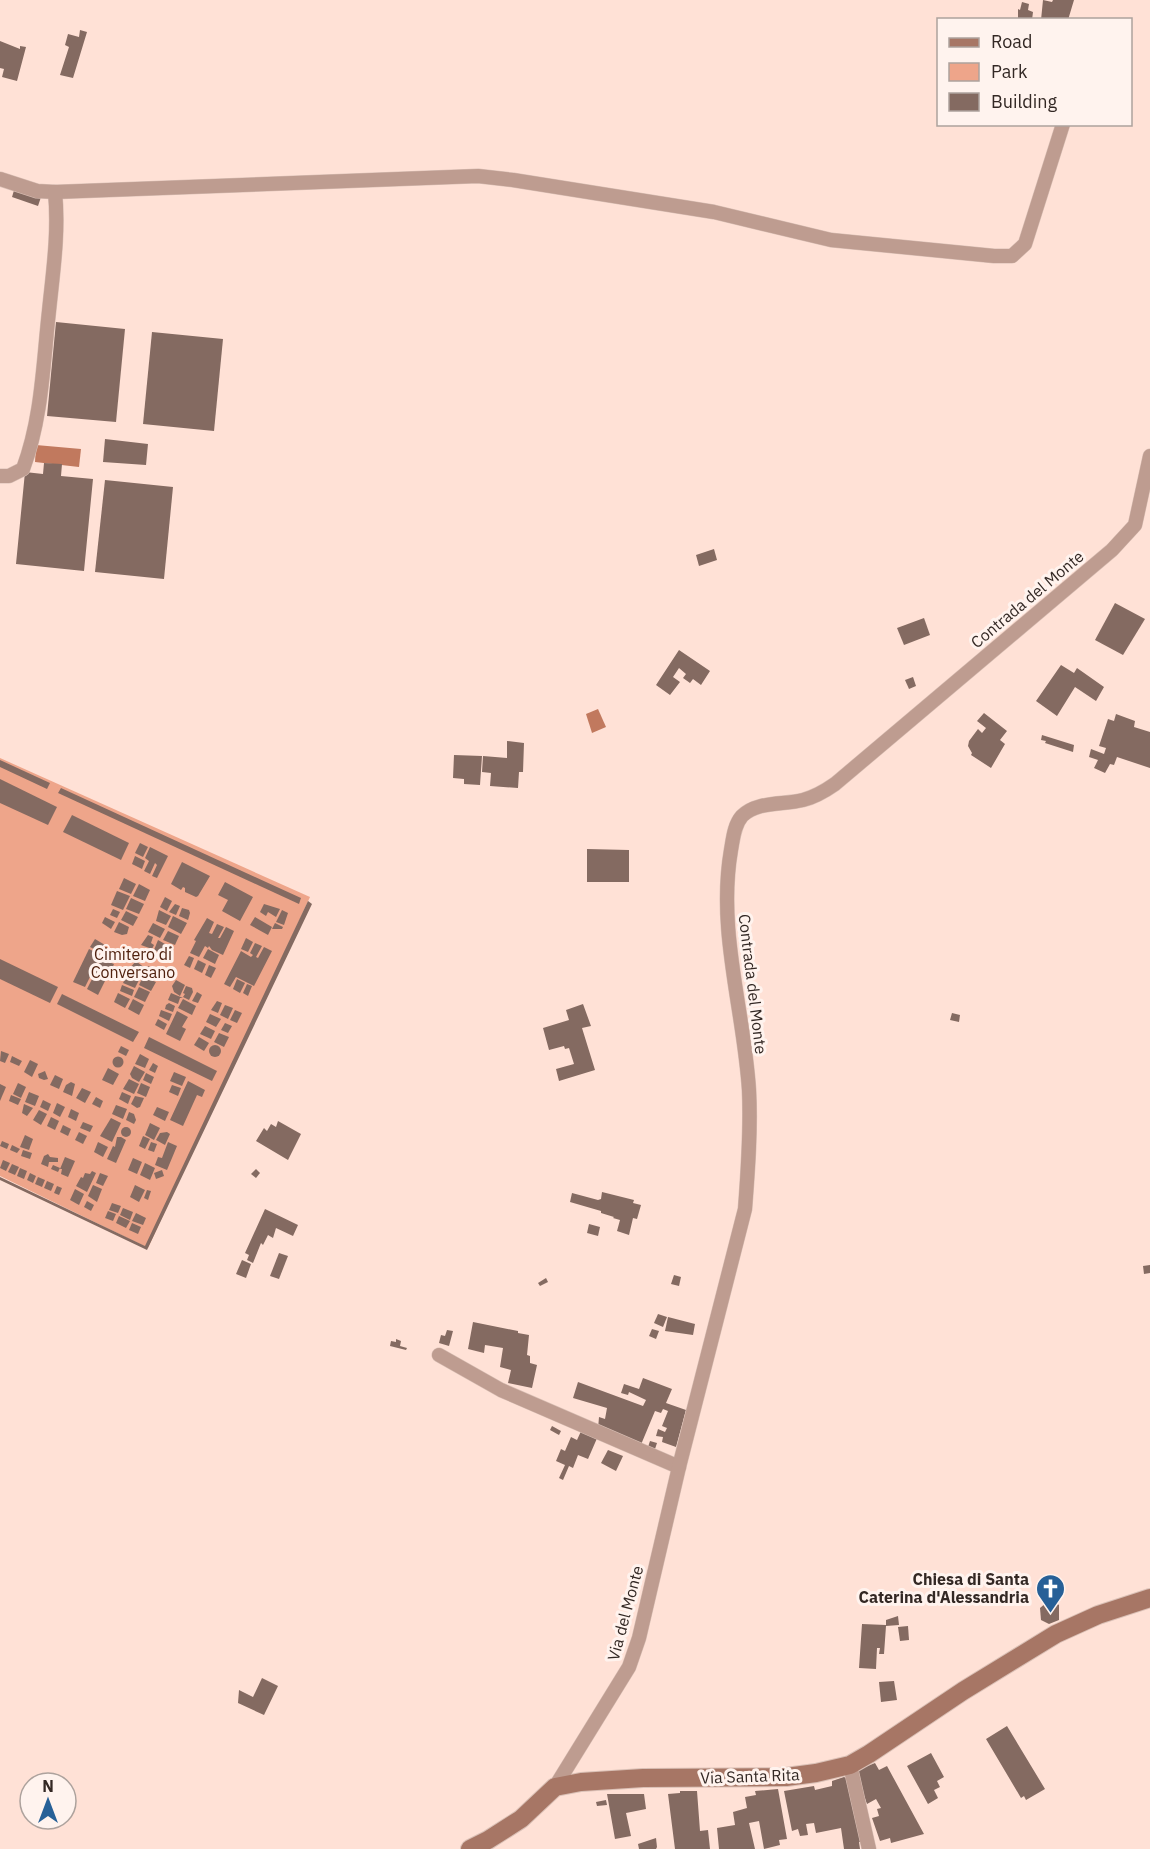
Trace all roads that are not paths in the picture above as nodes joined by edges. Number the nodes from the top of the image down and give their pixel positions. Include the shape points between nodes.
1 (1063, 126) edge
2 (0, 179) edge
3 (55, 192) junction
4 (1150, 456) edge
5 (0, 476) edge
6 (439, 1355) dead end
7 (679, 1467) junction
8 (1150, 1598) edge
9 (850, 1765) junction
10 (555, 1787) junction
11 (470, 1849) edge
12 (869, 1849) edge

1 - 3 street via 1025,244 1012,256 831,240 714,212 478,176
2 - 3 street via 37,192
3 - 5 street via 57,229 39,415 22,469
4 - 7 street, Contrada del Monte via 1134,525 1112,550 835,784 802,800 749,810 740,819 729,862 726,913 749,1093 747,1190 735,1253
6 - 7 street via 501,1390
7 - 10 street, Via del Monte via 629,1667
8 - 9 street, Via Santa Rita via 1056,1634
9 - 10 street, Via Santa Rita via 786,1777 643,1778
9 - 12 street
10 - 11 street via 521,1819

